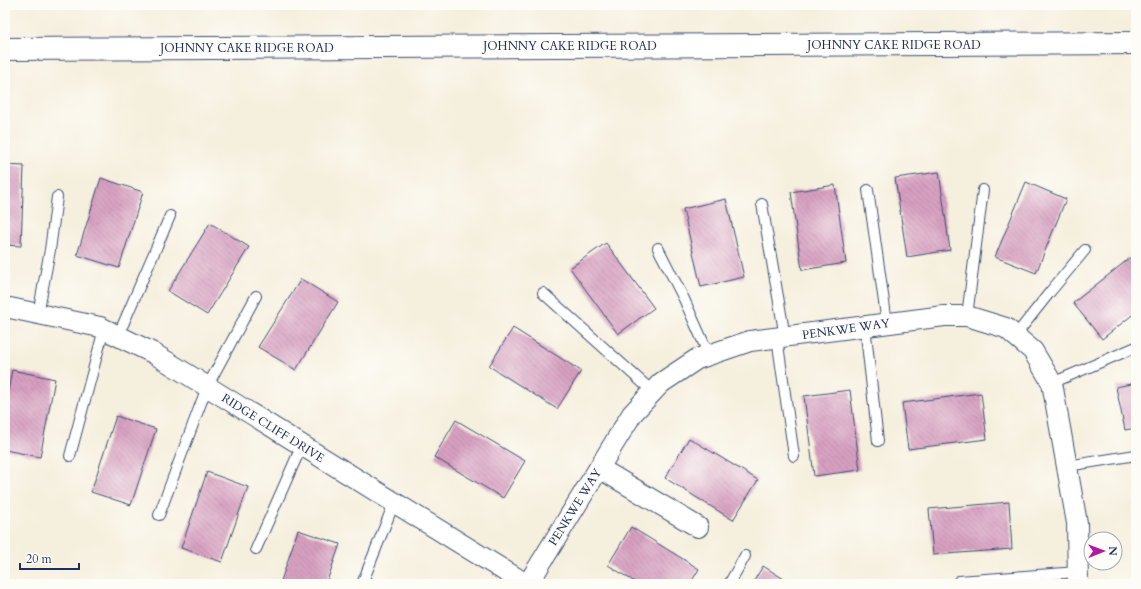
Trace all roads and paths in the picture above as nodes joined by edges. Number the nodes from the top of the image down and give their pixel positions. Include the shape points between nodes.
1 (1136, 43) edge
2 (5, 49) edge
3 (868, 190) dead end
4 (983, 190) dead end
5 (57, 197) dead end
6 (762, 204) dead end
7 (170, 216) dead end
8 (658, 248) dead end
9 (1085, 250) dead end
10 (543, 293) dead end
11 (256, 296) dead end
12 (5, 308) edge
13 (38, 314) junction
14 (967, 316) junction
15 (887, 323) junction
16 (865, 326) junction
17 (111, 333) junction
18 (1015, 336) junction
19 (781, 337) junction
20 (1136, 347) edge
21 (709, 355) junction
22 (1052, 383) junction
23 (207, 387) junction
24 (653, 392) junction
25 (878, 442) dead end
26 (302, 445) junction
27 (1136, 455) edge
28 (70, 456) dead end
29 (794, 456) dead end
30 (1067, 466) junction
31 (599, 468) junction
32 (394, 502) junction
33 (159, 516) dead end
34 (698, 527) dead end
35 (256, 549) dead end
36 (746, 556) dead end
37 (1078, 578) edge
38 (959, 581) dead end
39 (362, 584) edge
40 (527, 584) edge
41 (729, 584) edge

1 - 2 street, JOHNNY CAKE RIDGE ROAD
3 - 15 lane
4 - 14 lane
5 - 13 lane
6 - 19 lane
7 - 17 lane
8 - 21 lane
9 - 18 lane
10 - 24 lane
11 - 23 lane
12 - 13 street, RIDGE CLIFF DRIVE
13 - 17 street, RIDGE CLIFF DRIVE via 100,327
14 - 15 street, PENKWE WAY via 944,316
14 - 18 street, PENKWE WAY via 1006,328
15 - 16 street, PENKWE WAY
16 - 19 street, PENKWE WAY
16 - 25 lane
17 - 23 street, RIDGE CLIFF DRIVE via 153,354
17 - 28 lane
18 - 22 street, PENKWE WAY via 1033,351
19 - 21 street, PENKWE WAY via 750,341
19 - 29 lane
20 - 22 lane
21 - 24 street, PENKWE WAY via 661,383
22 - 30 street, PENKWE WAY
23 - 26 street, RIDGE CLIFF DRIVE
23 - 33 lane
24 - 31 street, PENKWE WAY via 632,414
26 - 32 street, RIDGE CLIFF DRIVE
26 - 35 lane
27 - 30 lane
30 - 37 street, PENKWE WAY via 1077,523
31 - 34 street
31 - 40 street, PENKWE WAY
32 - 39 lane
32 - 40 street, RIDGE CLIFF DRIVE
36 - 41 lane
37 - 38 lane

